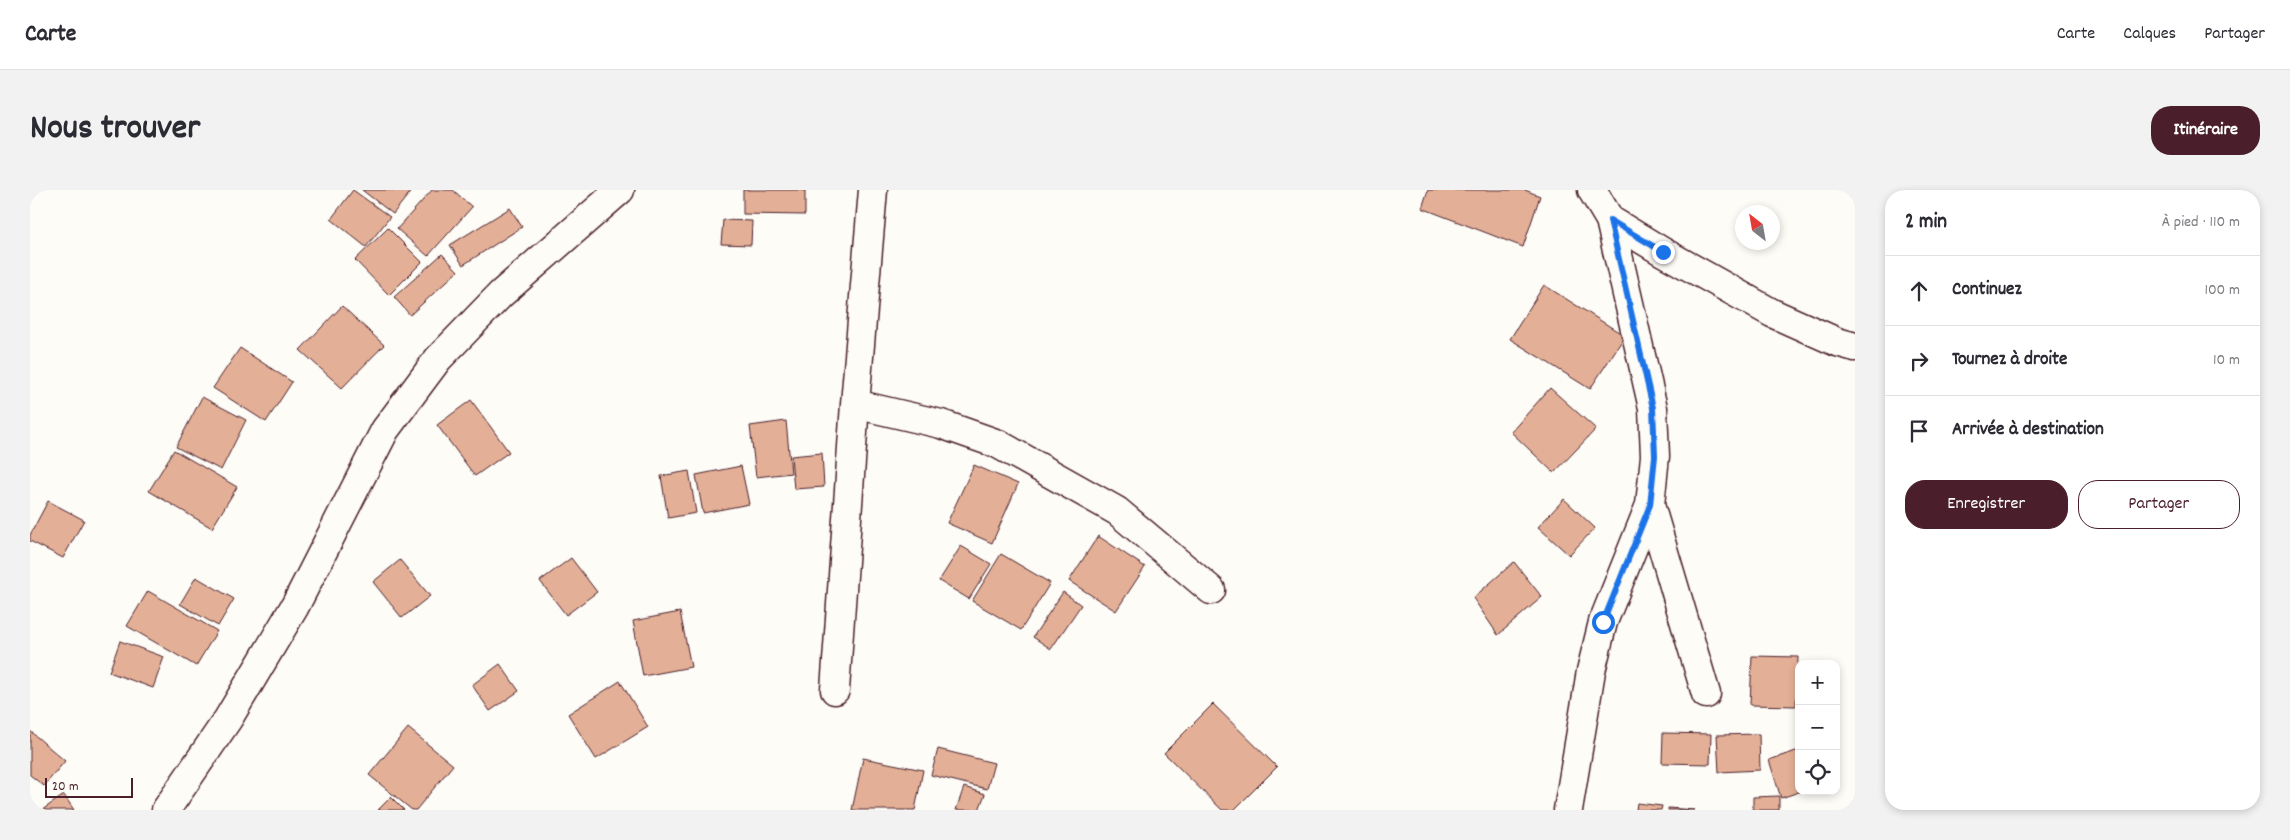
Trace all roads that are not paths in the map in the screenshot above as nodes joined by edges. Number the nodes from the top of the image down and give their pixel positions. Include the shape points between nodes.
1 (620, 190) edge
2 (873, 190) edge
3 (1592, 190) edge
4 (1610, 220) junction
5 (1855, 347) edge
6 (855, 404) junction
7 (1650, 505) junction
8 (1211, 590) dead end
9 (835, 690) dead end
10 (1706, 694) dead end
11 (166, 810) edge
12 (1568, 810) edge

1 - 11 street via 500,294 438,359 385,430 294,606 228,719
2 - 6 street
3 - 4 street
4 - 5 street via 1772,313 1836,342
4 - 7 street via 1653,408 1655,456
6 - 8 street via 940,424 998,444 1117,511
6 - 9 street
7 - 10 street
7 - 12 street via 1603,622 1591,671

